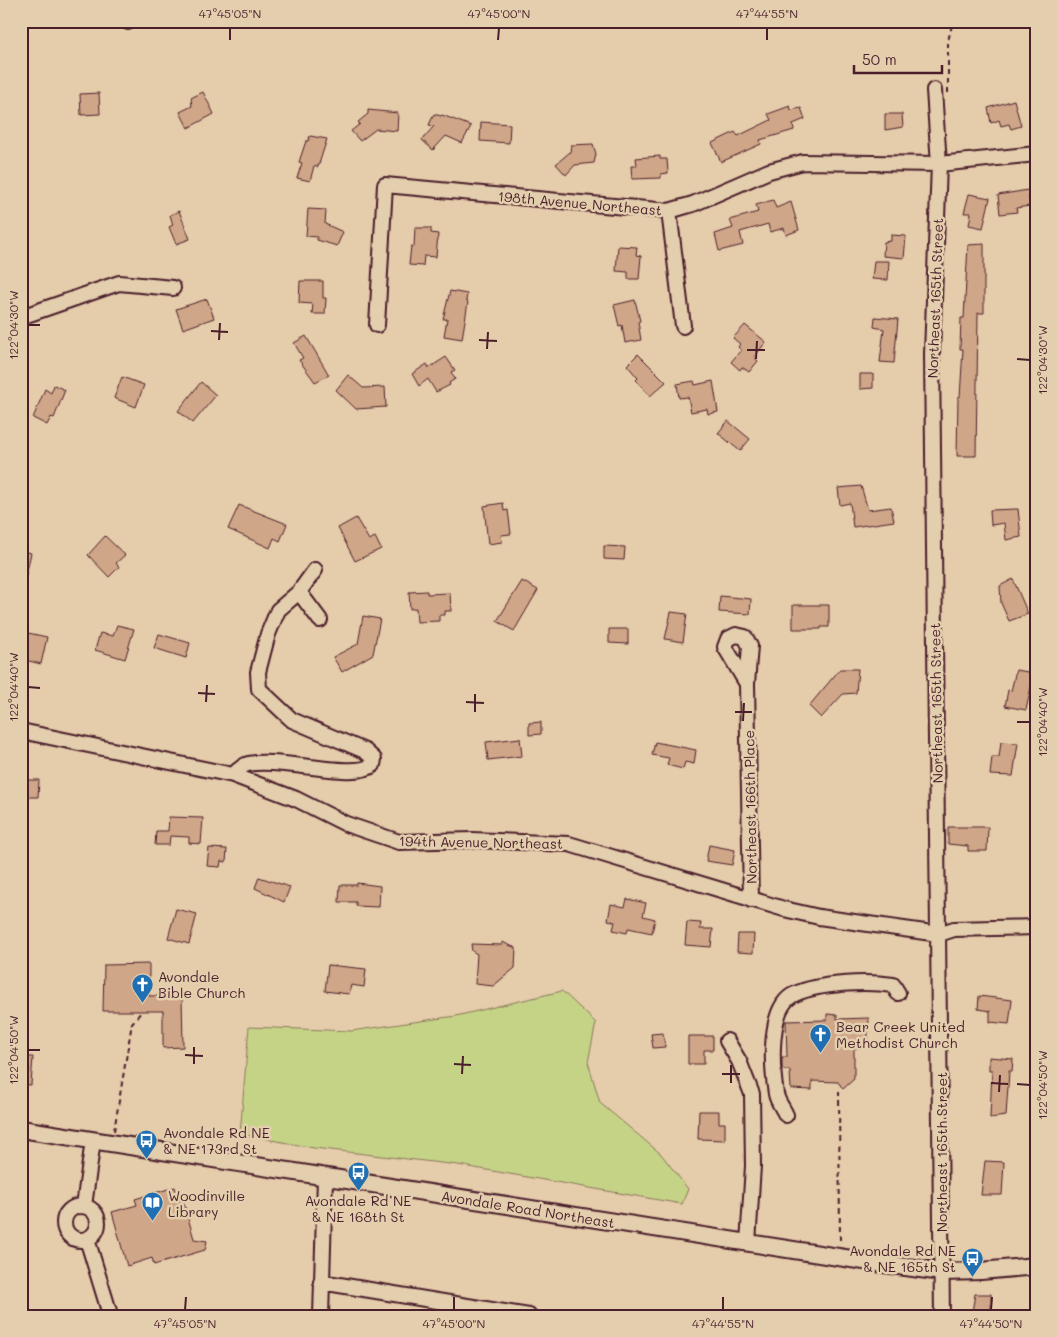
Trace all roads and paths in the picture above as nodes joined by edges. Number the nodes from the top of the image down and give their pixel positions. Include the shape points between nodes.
1 (953, 21) edge
2 (934, 90) dead end
3 (948, 97) dead end
4 (1036, 154) edge
5 (939, 164) junction
6 (669, 211) junction
7 (173, 288) dead end
8 (21, 317) edge
9 (378, 325) dead end
10 (683, 326) dead end
11 (315, 570) dead end
12 (299, 592) junction
13 (320, 620) dead end
14 (748, 684) dead end
15 (21, 731) edge
16 (232, 775) junction
17 (750, 900) junction
18 (1036, 927) edge
19 (939, 934) junction
20 (898, 993) dead end
21 (142, 1011) dead end
22 (727, 1041) dead end
23 (839, 1090) dead end
24 (786, 1115) dead end
25 (21, 1129) edge
26 (114, 1133) dead end
27 (93, 1140) junction
28 (326, 1178) junction
29 (84, 1206) junction
30 (87, 1239) junction
31 (748, 1243) junction
32 (839, 1257) junction
33 (1036, 1266) edge
34 (942, 1272) junction
35 (321, 1282) junction
36 (483, 1312) edge
37 (108, 1316) edge
38 (321, 1316) edge
39 (529, 1316) edge
40 (942, 1316) edge

1 - 3 path via 948,41
2 - 5 street, Northeast 165th Street
4 - 5 street, 198th Avenue Northeast
5 - 6 street, 198th Avenue Northeast via 803,162 769,171
5 - 19 street, Northeast 165th Street via 932,354
6 - 9 street, 198th Avenue Northeast via 385,185
6 - 10 street
7 - 8 street via 119,283
11 - 12 street
12 - 13 street
12 - 16 street via 278,610 268,634 258,672 259,689 292,720 364,751 374,759 373,765 367,770 350,770 289,763 247,764
14 - 17 street, Northeast 166th Place
15 - 16 street, 194th Avenue Northeast
16 - 17 street, 194th Avenue Northeast via 296,799 346,824 399,842 472,840 568,844
17 - 19 street, 194th Avenue Northeast via 819,917
18 - 19 street, 194th Avenue Northeast via 954,929
19 - 34 street, Northeast 165th Street
20 - 24 street via 893,985 875,982 820,987 793,994 780,1008 774,1026 776,1095
21 - 26 path via 132,1023
22 - 31 street via 752,1094 753,1166
23 - 32 path
25 - 27 main road, Avondale Road Northeast
27 - 28 main road, Avondale Road Northeast
27 - 29 street
28 - 31 main road, Avondale Road Northeast
28 - 35 street
29 - 30 street via 97,1219 96,1228
29 - 30 street via 67,1213 64,1226 71,1236
30 - 37 street
31 - 32 main road, Avondale Road Northeast
32 - 34 main road, Avondale Road Northeast
33 - 34 main road, Avondale Road Northeast
34 - 40 street, Northeast 165th Street
35 - 36 street
35 - 38 street
36 - 39 street

